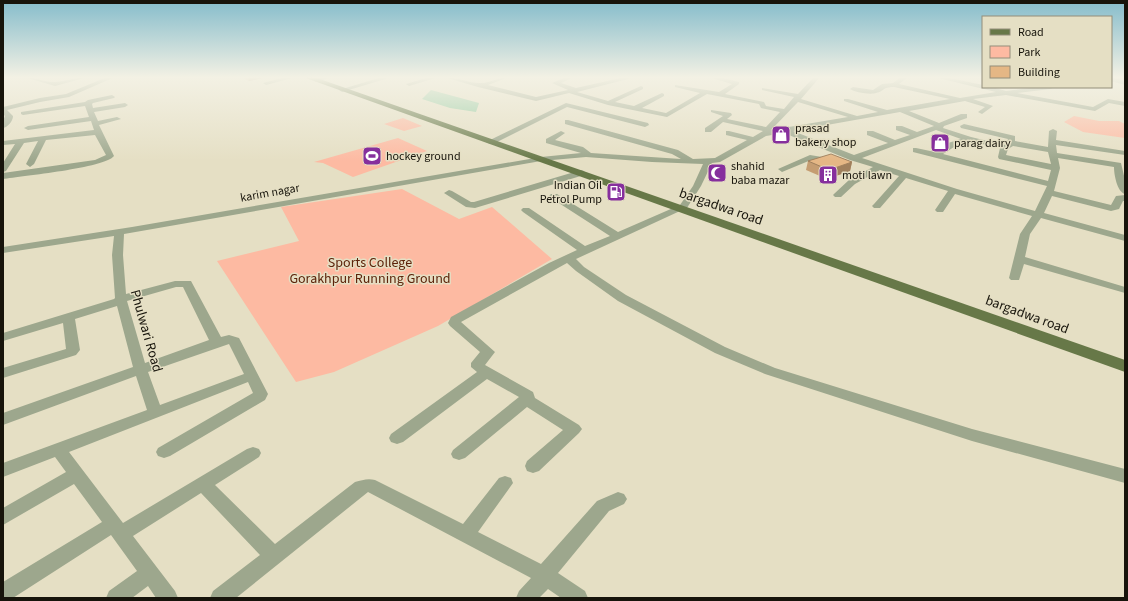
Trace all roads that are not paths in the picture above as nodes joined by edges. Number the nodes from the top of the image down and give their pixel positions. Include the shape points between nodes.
1 (18, 105) edge
2 (30, 105) edge
3 (85, 105) edge
4 (104, 105) edge
5 (125, 105) dead end
6 (385, 105) edge
7 (566, 105) edge
8 (566, 105) edge
9 (617, 105) edge
10 (642, 105) edge
11 (684, 105) edge
12 (763, 105) edge
13 (790, 105) edge
14 (819, 105) edge
15 (867, 105) edge
16 (936, 105) edge
17 (986, 105) edge
18 (1077, 105) edge
19 (1100, 105) edge
20 (4, 108) edge
21 (634, 109) junction
22 (45, 110) junction
23 (713, 111) dead end
24 (784, 111) junction
25 (902, 111) junction
26 (35, 112) junction
27 (982, 112) dead end
28 (888, 113) junction
29 (23, 114) dead end
30 (964, 116) dead end
31 (93, 117) junction
32 (859, 118) junction
33 (117, 119) dead end
34 (723, 120) junction
35 (568, 122) dead end
36 (645, 125) dead end
37 (3, 126) edge
38 (938, 126) junction
39 (964, 126) dead end
40 (28, 128) junction
41 (899, 128) dead end
42 (708, 130) dead end
43 (786, 131) junction
44 (1054, 131) dead end
45 (766, 132) junction
46 (561, 133) dead end
47 (729, 133) dead end
48 (870, 133) dead end
49 (918, 135) junction
50 (21, 139) junction
51 (43, 139) junction
52 (969, 139) junction
53 (754, 140) junction
54 (490, 142) junction
55 (3, 143) edge
56 (896, 143) junction
57 (1007, 145) junction
58 (1052, 149) junction
59 (916, 150) dead end
60 (108, 152) junction
61 (586, 152) junction
62 (1123, 152) edge
63 (841, 154) junction
64 (936, 155) junction
65 (853, 158) junction
66 (540, 159) junction
67 (688, 159) junction
68 (709, 161) junction
69 (30, 164) junction
70 (879, 167) junction
71 (1056, 168) junction
72 (782, 169) dead end
73 (3, 171) edge
74 (581, 173) junction
75 (904, 175) junction
76 (1050, 188) junction
77 (953, 190) junction
78 (1125, 191) edge
79 (449, 193) dead end
80 (554, 196) dead end
81 (838, 196) dead end
82 (1125, 198) edge
83 (877, 206) dead end
84 (681, 209) junction
85 (526, 210) dead end
86 (940, 210) dead end
87 (1038, 215) junction
88 (119, 232) junction
89 (618, 236) junction
90 (1125, 238) edge
91 (3, 250) edge
92 (585, 251) junction
93 (569, 258) junction
94 (1019, 259) junction
95 (1015, 278) dead end
96 (1123, 289) edge
97 (120, 300) junction
98 (68, 317) junction
99 (3, 337) edge
100 (217, 342) junction
101 (1125, 366) edge
102 (141, 369) junction
103 (487, 372) junction
104 (3, 373) edge
105 (251, 376) junction
106 (528, 400) junction
107 (155, 412) junction
108 (3, 419) edge
109 (397, 438) dead end
110 (58, 449) junction
111 (164, 452) dead end
112 (253, 453) dead end
113 (459, 454) dead end
114 (533, 466) dead end
115 (3, 470) edge
116 (77, 474) junction
117 (1125, 476) edge
118 (202, 483) junction
119 (505, 484) dead end
120 (618, 499) dead end
121 (3, 517) edge
122 (117, 529) junction
123 (466, 534) junction
124 (274, 556) junction
125 (150, 573) junction
126 (545, 576) junction
127 (3, 593) edge
128 (116, 598) edge
129 (168, 598) edge
130 (220, 598) edge
131 (526, 598) edge
132 (578, 598) edge

1 - 20 street
2 - 22 street
3 - 31 street
4 - 31 street
5 - 31 street
6 - 54 main road, bargadwa road
7 - 54 street
8 - 36 street
9 - 21 street
10 - 21 street
11 - 21 street via 667,115
12 - 24 street
13 - 24 street
14 - 32 street
15 - 28 street
16 - 25 street
17 - 27 street via 990,106
18 - 19 street via 1095,108
20 - 37 street via 9,116
22 - 26 street
22 - 31 street
23 - 34 street via 728,115
24 - 45 street
25 - 28 street
25 - 38 street
26 - 29 street
26 - 40 street
28 - 32 street
30 - 38 street
31 - 33 street
31 - 40 street
31 - 50 street
31 - 51 street
31 - 60 street
32 - 43 street
34 - 42 street
34 - 45 street
35 - 67 street via 675,152
38 - 49 street
38 - 52 street
39 - 57 street via 1012,138
40 - 50 street
41 - 49 street
43 - 45 street
43 - 63 street
44 - 58 street
45 - 53 street
46 - 61 street via 549,141
47 - 53 street
48 - 56 street
49 - 56 street
50 - 51 street
50 - 55 street
50 - 73 street
51 - 69 street
52 - 57 street
52 - 64 street via 951,145
53 - 68 street via 722,158
54 - 66 main road, bargadwa road
56 - 65 street
57 - 58 street
57 - 71 street via 1002,157
58 - 62 street
58 - 71 street
58 - 78 street via 1118,165 1118,173
59 - 64 street
60 - 69 street
60 - 73 street via 109,157 97,162
61 - 66 street, karim nagar
61 - 67 street via 626,159
63 - 65 street
63 - 72 street via 824,159 810,157
64 - 76 street
65 - 70 street
66 - 74 main road, bargadwa road
66 - 88 street, karim nagar
67 - 68 street
68 - 84 street via 698,186
69 - 73 street
70 - 75 street
70 - 81 street via 852,182
71 - 76 street
74 - 79 street via 475,205 469,205
74 - 84 main road, bargadwa road
75 - 77 street
75 - 83 street
76 - 82 street via 1112,208 1116,207 1119,198
76 - 87 street
77 - 86 street
77 - 87 street
80 - 89 street
84 - 89 street
84 - 101 main road, bargadwa road
85 - 92 street
87 - 90 street
87 - 94 street via 1025,234
88 - 91 street, karim nagar
88 - 97 street, Phulwari Road via 116,249
89 - 92 street
92 - 93 street
93 - 103 street via 455,320 454,323 487,350 476,365
93 - 117 street via 580,269 622,298 720,350 764,368 972,435
94 - 95 street
94 - 96 street
97 - 98 street
97 - 100 street via 187,283
97 - 102 street, Phulwari Road
98 - 99 street
98 - 104 street via 73,350 71,352
100 - 102 street
100 - 105 street via 229,339 234,341
102 - 107 street, Phulwari Road
102 - 108 street
103 - 106 street via 528,396
103 - 109 street
105 - 107 street
105 - 111 street via 260,396
106 - 113 street
106 - 114 street via 574,429
107 - 110 street
110 - 115 street
110 - 116 street
112 - 118 street
116 - 121 street
116 - 122 street
118 - 122 street
118 - 124 street
119 - 123 street
120 - 126 street via 603,506
122 - 125 street
122 - 127 street
123 - 124 street via 374,486 365,485
123 - 126 street
124 - 130 street
125 - 128 street
125 - 129 street
126 - 131 street
126 - 132 street

